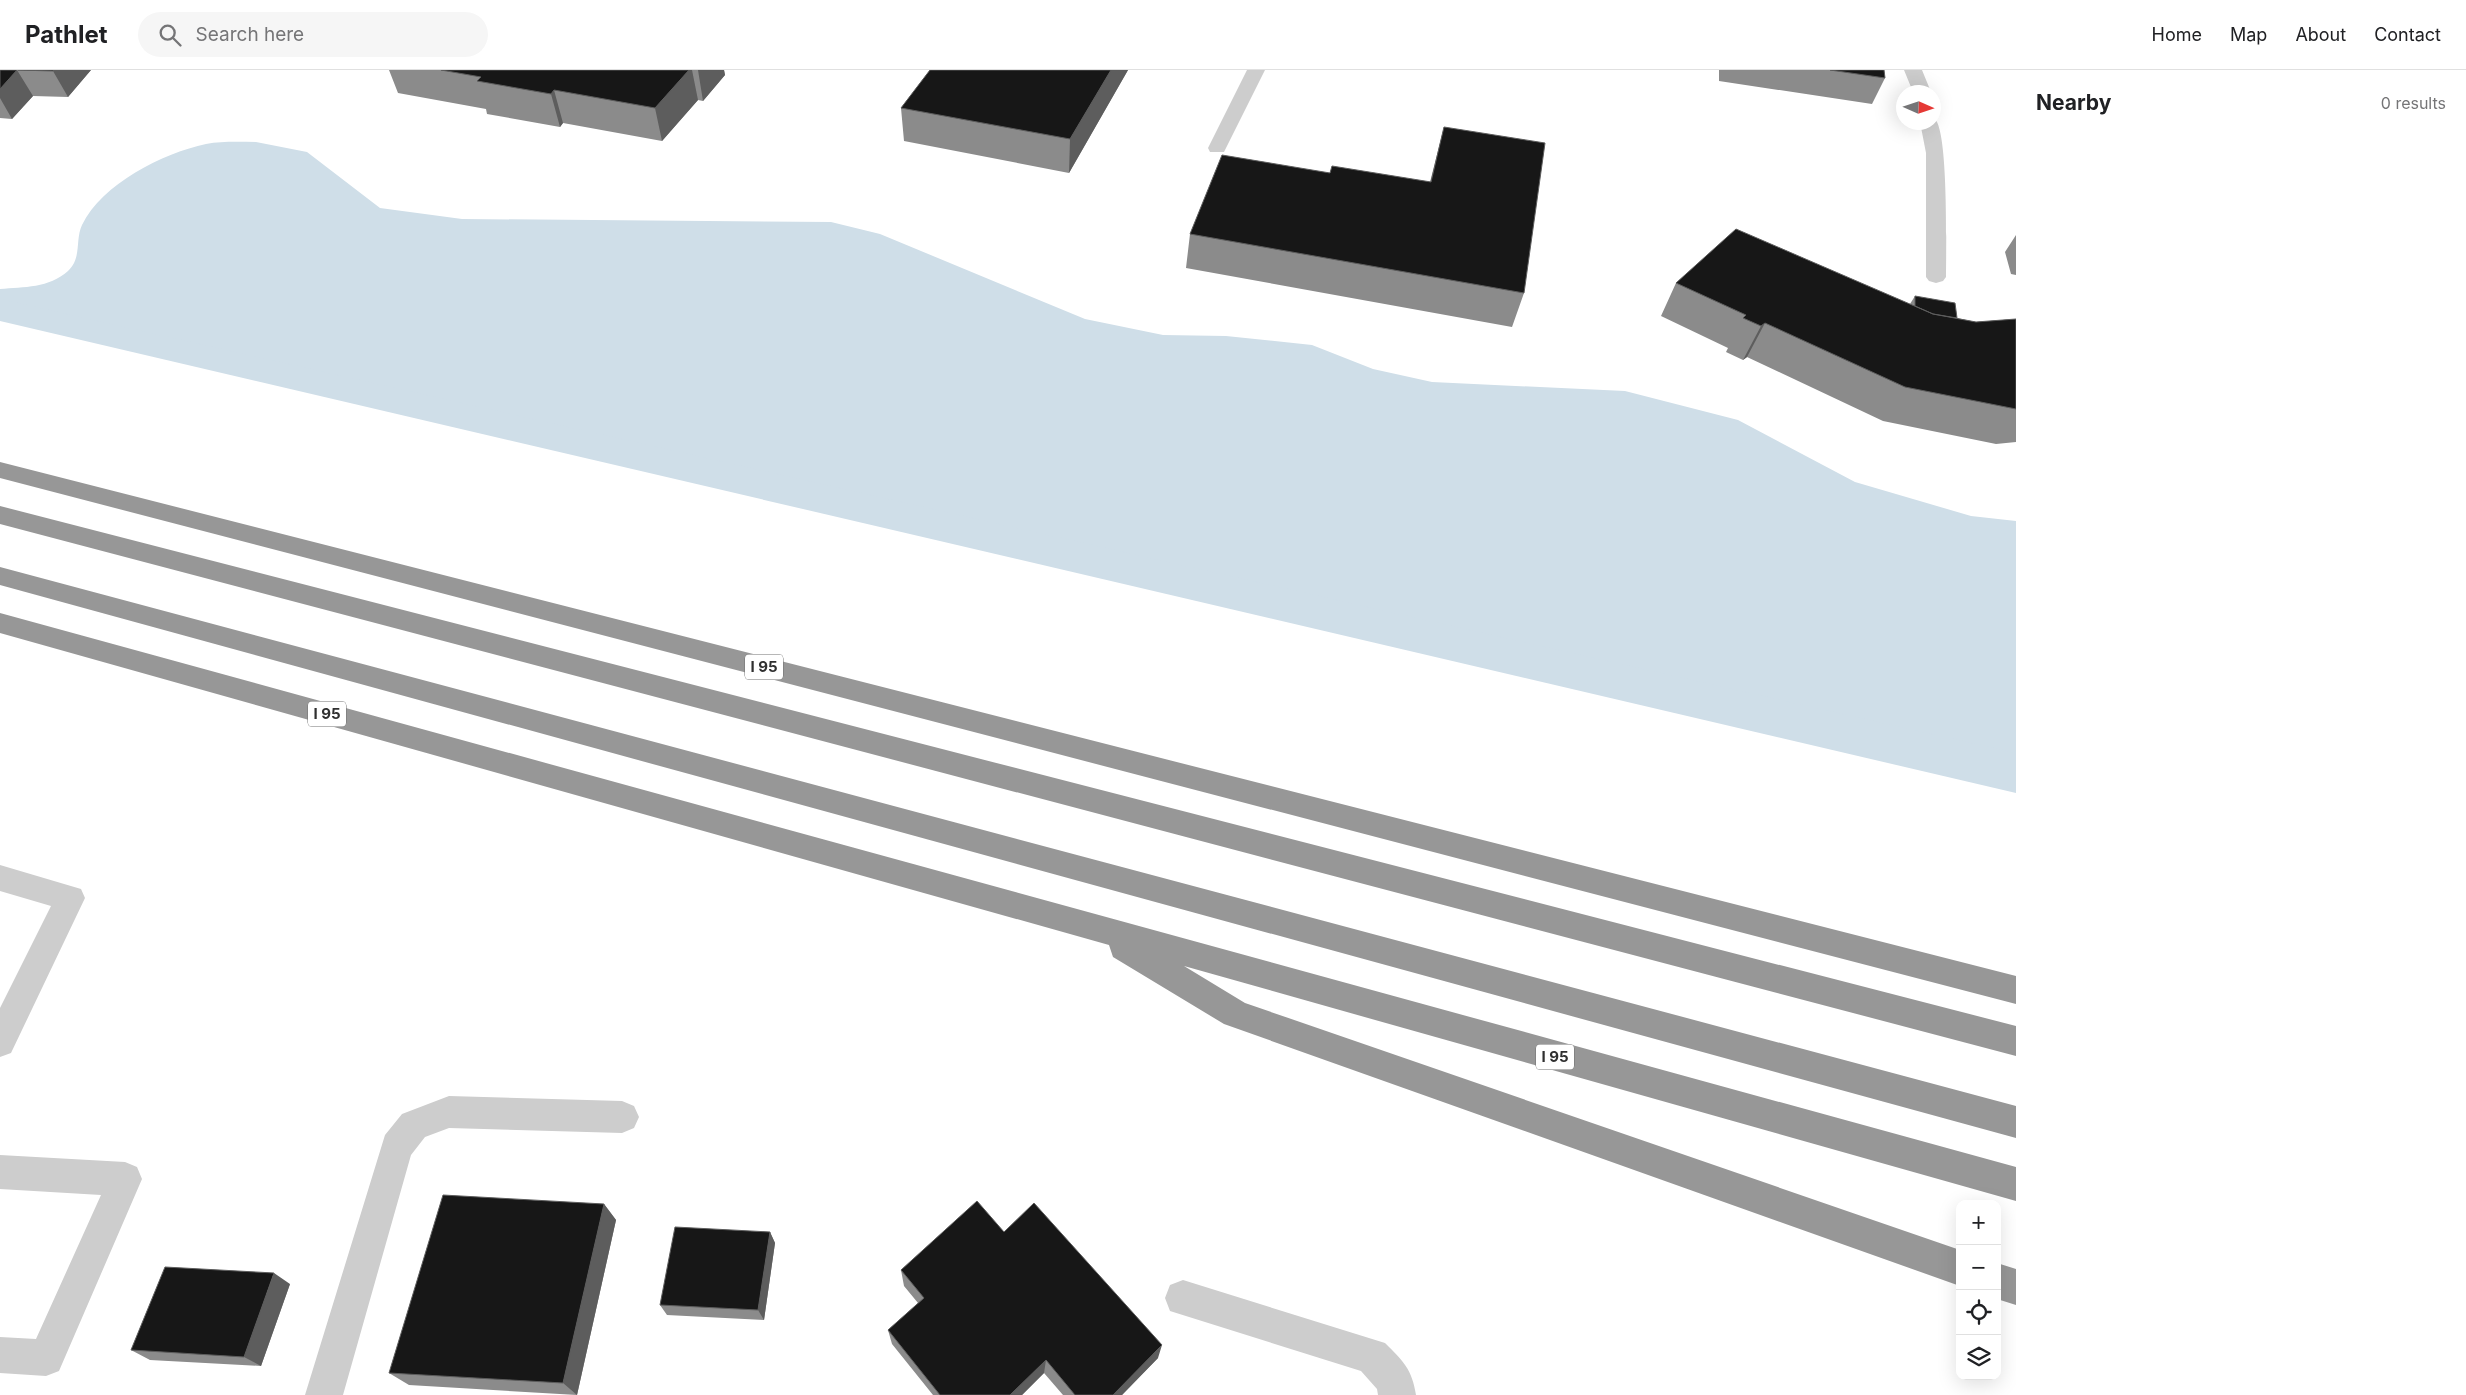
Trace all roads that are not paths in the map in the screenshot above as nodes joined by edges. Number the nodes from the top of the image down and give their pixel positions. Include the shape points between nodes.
1 (1256, 70) edge
2 (1913, 70) edge
3 (1919, 85) edge
4 (1930, 130) edge
5 (1218, 148) dead end
6 (1936, 277) dead end
7 (0, 470) edge
8 (0, 515) edge
9 (0, 576) edge
10 (0, 623) edge
11 (0, 878) edge
12 (1095, 929) junction
13 (2016, 990) edge
14 (2016, 1041) edge
15 (0, 1042) edge
16 (622, 1117) dead end
17 (2016, 1122) edge
18 (0, 1172) edge
19 (2016, 1184) edge
20 (1956, 1267) edge
21 (2001, 1282) edge
22 (2016, 1287) edge
23 (1183, 1298) dead end
24 (0, 1355) edge
25 (324, 1395) edge
26 (1397, 1395) edge

1 - 5 street
2 - 3 street
4 - 6 street via 1935,153
7 - 13 highway, I 95
8 - 14 highway
9 - 17 highway
10 - 12 highway, I 95
11 - 15 street via 70,898
12 - 19 highway, I 95
12 - 20 highway via 1235,1014
16 - 25 street via 449,1112 414,1125 397,1147
18 - 24 street via 125,1179 46,1358
21 - 22 highway
23 - 26 street via 1372,1356 1395,1380

